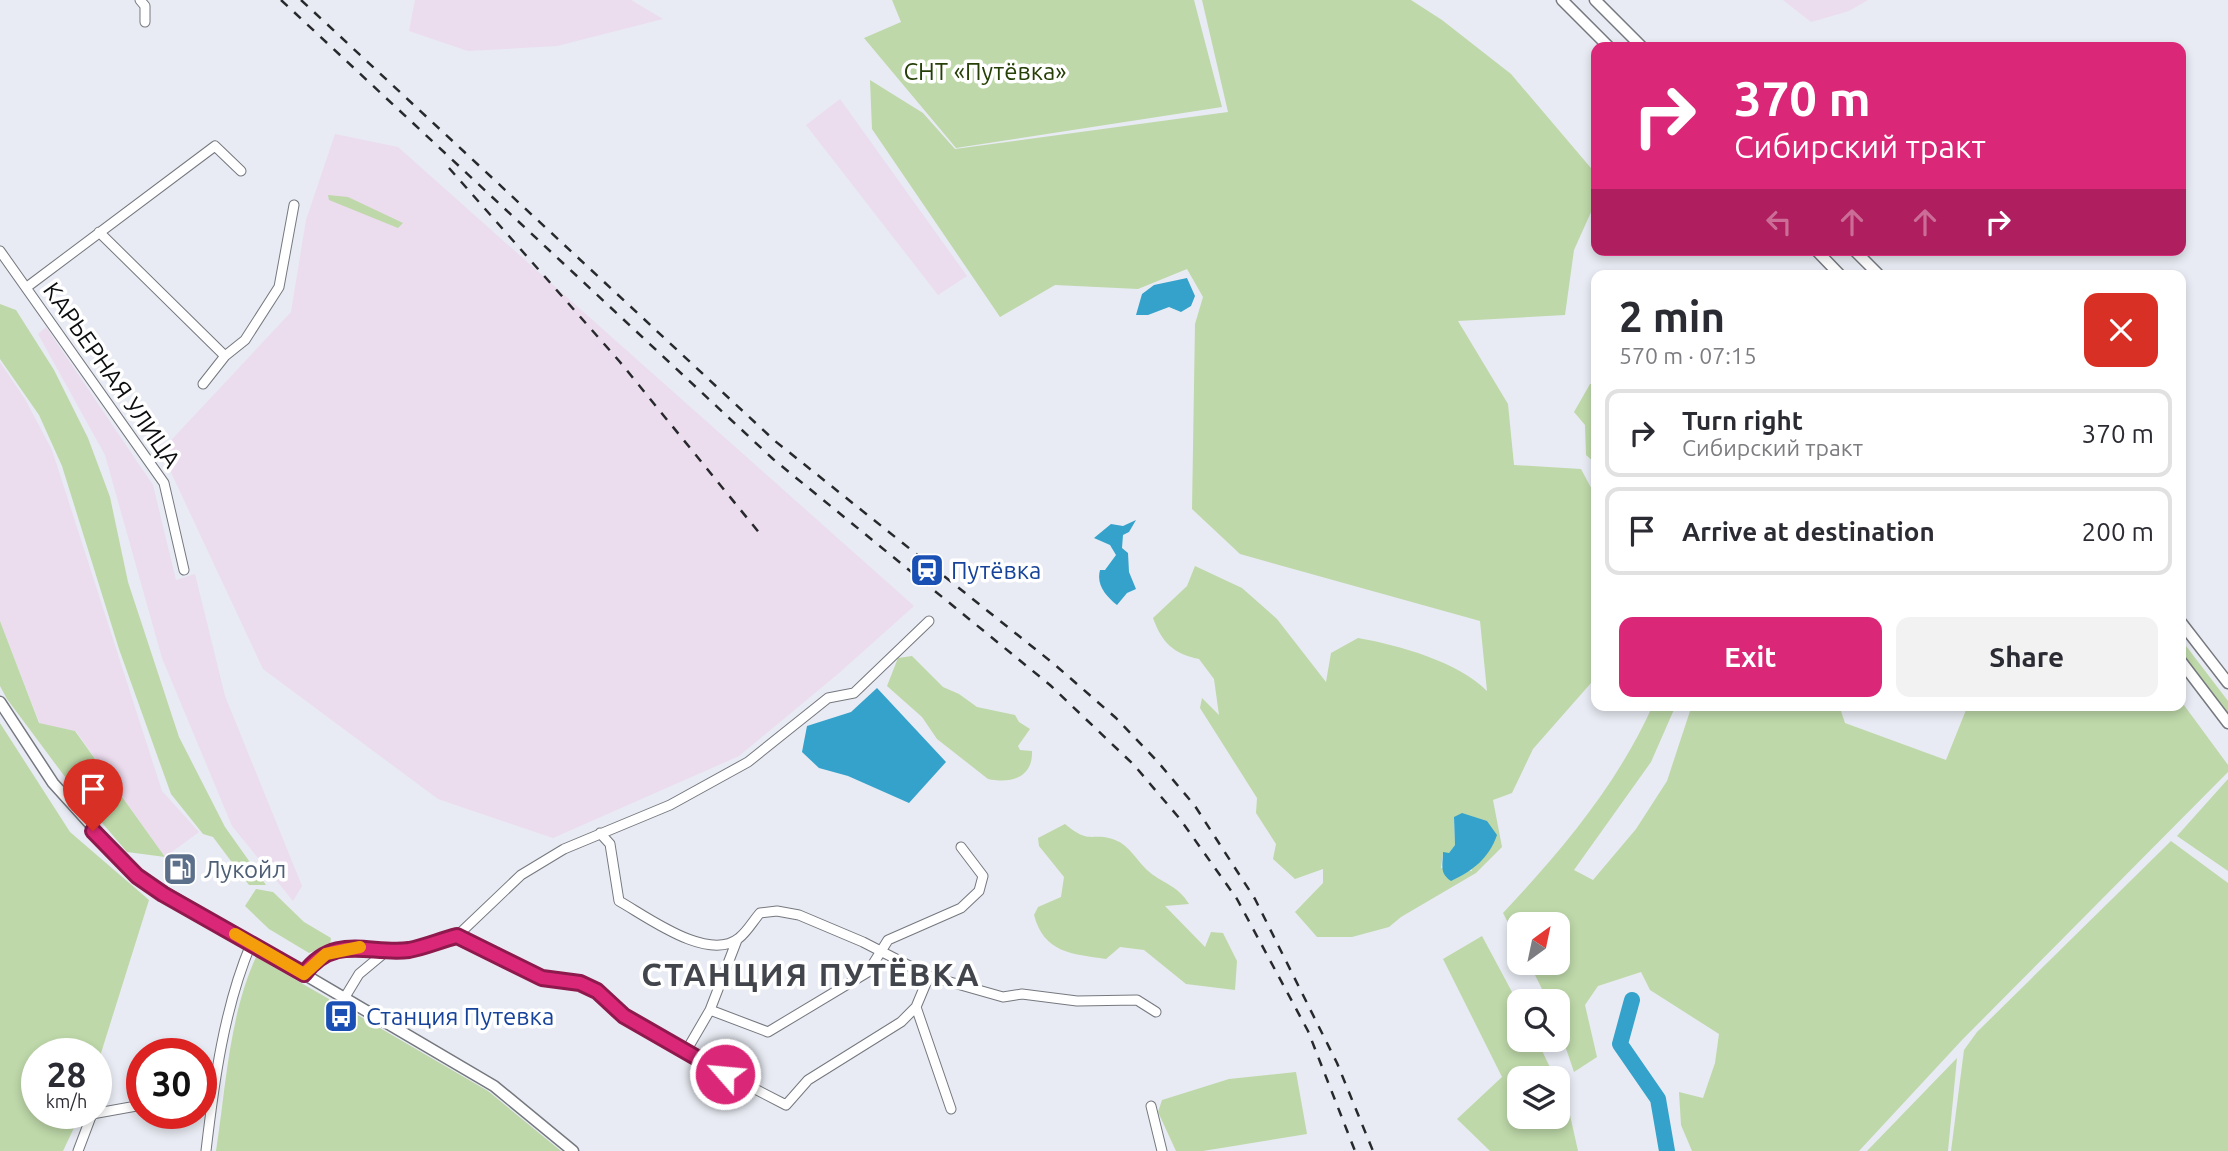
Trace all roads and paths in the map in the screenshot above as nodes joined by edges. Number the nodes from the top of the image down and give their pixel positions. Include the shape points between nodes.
1 (140, 0) edge
2 (1562, 0) edge
3 (1595, 0) edge
4 (145, 22) dead end
5 (1604, 42) edge
6 (1637, 42) edge
7 (241, 172) dead end
8 (294, 205) dead end
9 (99, 232) junction
10 (0, 251) edge
11 (1822, 256) edge
12 (1860, 256) edge
13 (1835, 270) edge
14 (1874, 270) edge
15 (27, 287) junction
16 (225, 356) junction
17 (203, 384) dead end
18 (184, 570) dead end
19 (929, 621) dead end
20 (2186, 629) edge
21 (2186, 668) edge
22 (2228, 683) edge
23 (0, 702) edge
24 (2228, 723) edge
25 (600, 833) junction
26 (961, 847) dead end
27 (457, 936) junction
28 (737, 940) junction
29 (251, 944) junction
30 (389, 950) junction
31 (880, 953) junction
32 (304, 974) junction
33 (929, 976) junction
34 (345, 997) junction
35 (916, 1007) junction
36 (710, 1010) junction
37 (1156, 1012) dead end
38 (685, 1053) junction
39 (217, 1073) edge
40 (1151, 1106) dead end
41 (951, 1109) dead end
42 (86, 1129) edge
43 (209, 1129) edge
44 (78, 1151) edge
45 (206, 1151) edge
46 (573, 1151) edge
47 (1161, 1151) edge

1 - 4 street via 145,6
2 - 5 main road
3 - 6 main road
7 - 9 street via 215,146
8 - 16 street via 279,287 246,341
9 - 15 street
9 - 16 street
10 - 15 street, КАРЬЕРНАЯ УЛИЦА
11 - 13 main road
12 - 14 main road
15 - 18 street, КАРЬЕРНАЯ УЛИЦА via 164,484
16 - 17 street
19 - 25 street via 853,693 828,698 748,762 670,805
20 - 22 main road
21 - 24 main road
23 - 29 main road via 53,783 117,856 163,894
25 - 27 street via 521,875
25 - 28 street via 610,844 618,901 677,936 708,945
26 - 31 street via 983,876 979,891 961,908 888,940
27 - 30 street via 409,950
27 - 38 street via 542,978 580,983 597,991 624,1016
28 - 31 street via 760,913 776,911 835,929
28 - 36 street
29 - 32 main road
29 - 39 street via 238,976
30 - 32 street via 353,946 335,951 311,964
30 - 34 street via 359,974
31 - 33 street
31 - 36 street via 868,972 768,1032
32 - 34 main road
33 - 35 street
33 - 37 street via 1003,997 1137,1000
34 - 46 main road via 494,1086
35 - 38 street via 901,1022 808,1080 786,1105
35 - 41 street
36 - 38 street
40 - 47 street
42 - 44 street
43 - 45 street

